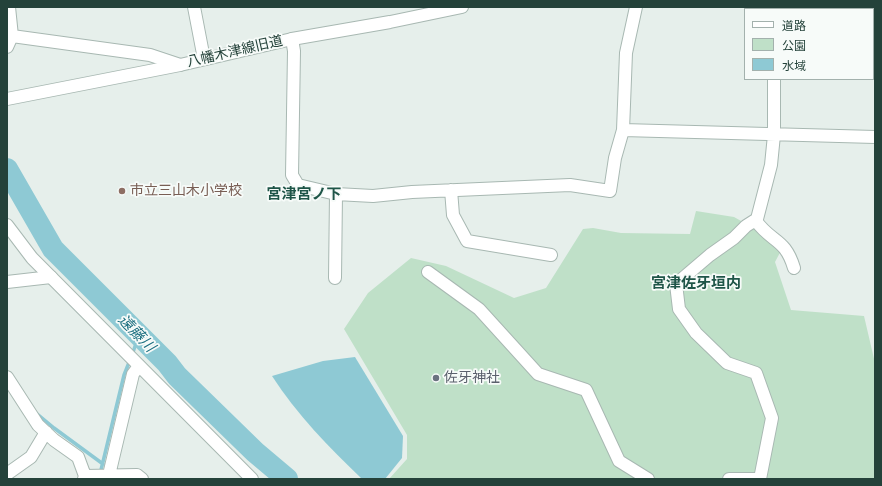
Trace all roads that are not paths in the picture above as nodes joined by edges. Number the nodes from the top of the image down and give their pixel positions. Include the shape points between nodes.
1 (9, 7) edge
2 (194, 7) edge
3 (462, 7) edge
4 (636, 7) edge
5 (439, 9) edge
6 (292, 39) junction
7 (10, 42) edge
8 (204, 59) junction
9 (180, 65) junction
10 (774, 80) edge
11 (7, 100) edge
12 (623, 130) junction
13 (774, 135) junction
14 (875, 137) edge
15 (451, 190) junction
16 (336, 194) junction
17 (756, 221) junction
18 (7, 225) edge
19 (551, 255) dead end
20 (794, 268) dead end
21 (428, 272) dead end
22 (51, 277) junction
23 (335, 278) dead end
24 (7, 282) edge
25 (139, 366) junction
26 (7, 377) edge
27 (46, 432) junction
28 (7, 474) edge
29 (106, 475) junction
30 (86, 477) edge
31 (142, 479) edge
32 (252, 479) edge
33 (648, 479) edge
34 (729, 479) edge
35 (756, 479) edge
36 (760, 479) edge

1 - 7 street
2 - 8 street
3 - 5 street, 八幡木津線旧道
4 - 12 street via 626,53
5 - 6 street, 八幡木津線旧道 via 390,22
6 - 8 street, 八幡木津線旧道
6 - 16 street via 292,175 298,185
7 - 9 street via 150,55
8 - 9 street, 八幡木津線旧道
9 - 11 street, 八幡木津線旧道
10 - 13 street
12 - 13 street
12 - 15 street via 610,191 570,185
13 - 14 street
13 - 17 street via 771,165
15 - 16 street via 373,196
15 - 19 street via 453,215 467,242
16 - 23 street
17 - 20 street via 763,230 784,245
17 - 36 street via 746,226 676,284 679,309 696,333 726,363 756,373 772,418
18 - 22 street via 32,258
21 - 33 street via 479,309 538,374 586,390 619,461
22 - 24 street
22 - 25 street
25 - 29 street via 133,374
25 - 32 street
26 - 27 street via 38,425
27 - 28 street via 31,457
27 - 30 street via 78,457
29 - 30 street
29 - 31 street via 138,475
34 - 35 street

